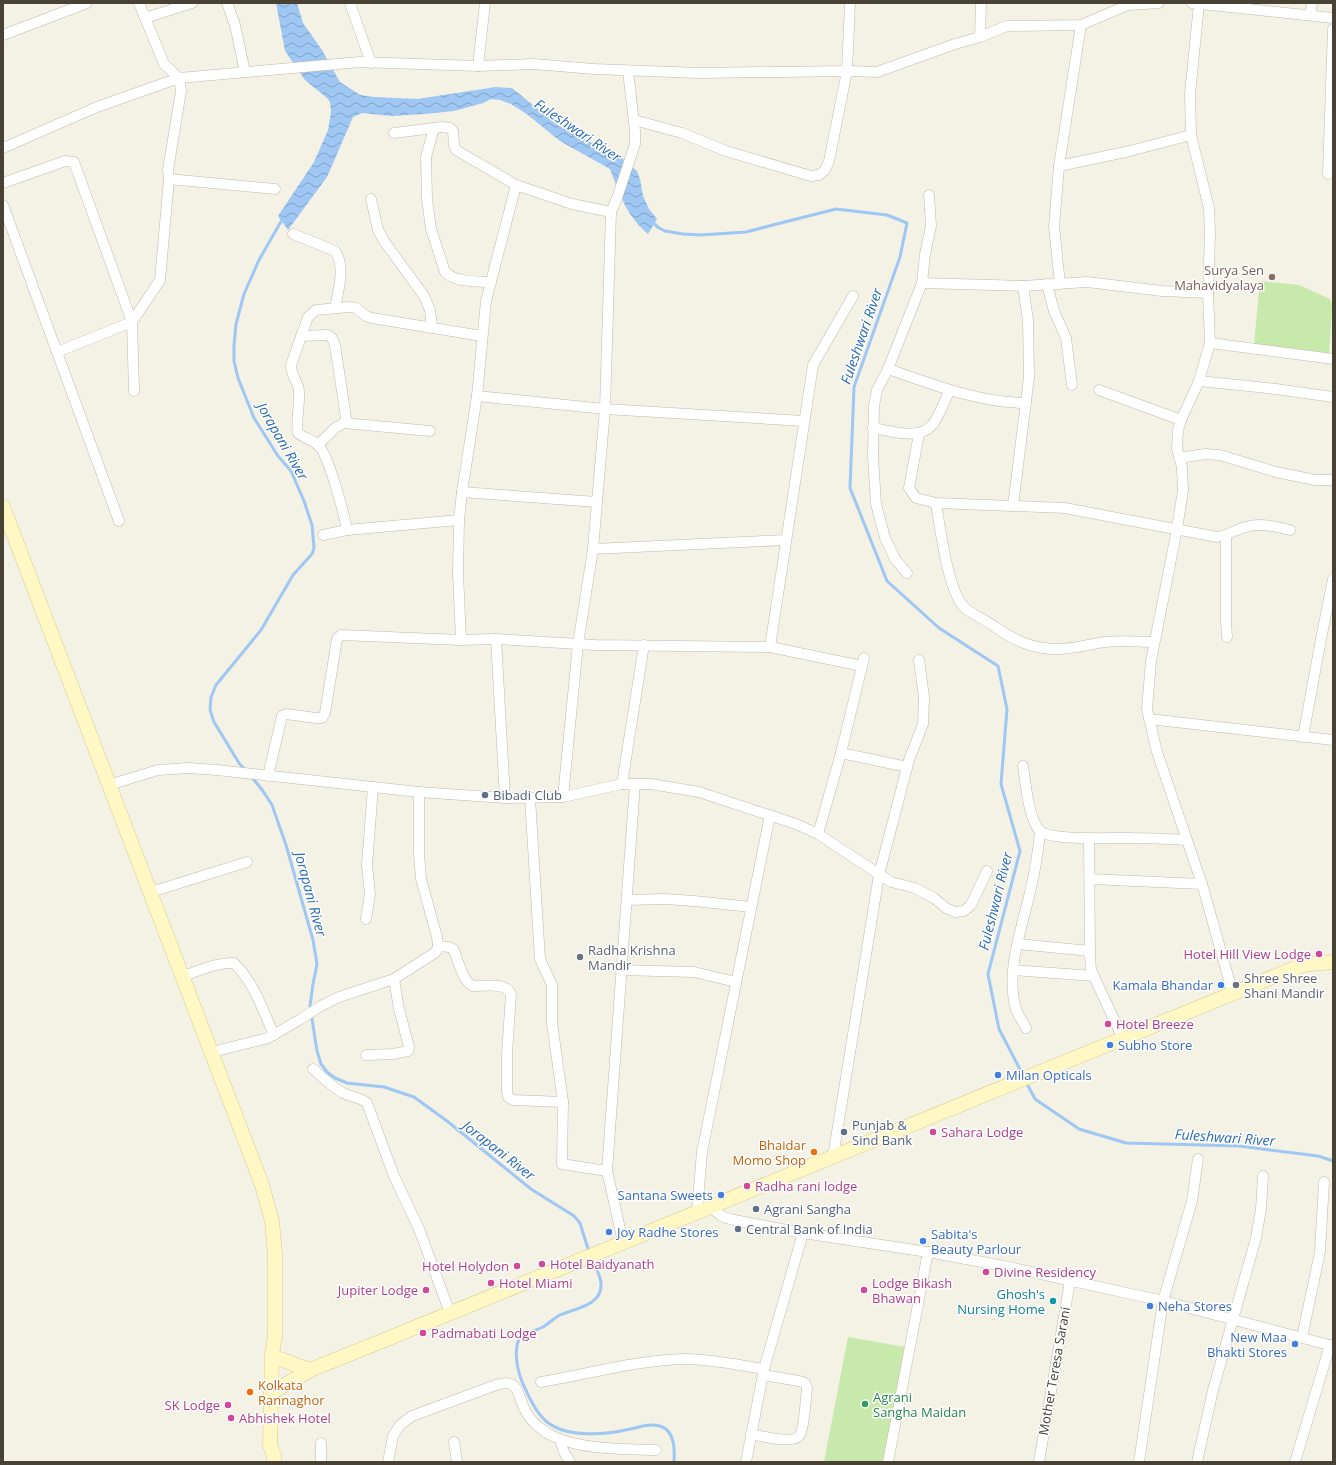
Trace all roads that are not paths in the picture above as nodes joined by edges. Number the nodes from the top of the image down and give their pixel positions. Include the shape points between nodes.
1 (87, 3) edge
2 (139, 3) edge
3 (192, 3) edge
4 (227, 3) edge
5 (353, 3) edge
6 (485, 3) edge
7 (850, 3) edge
8 (981, 3) edge
9 (1109, 3) edge
10 (1159, 3) edge
11 (1196, 3) edge
12 (1312, 3) edge
13 (1107, 14) junction
14 (1310, 15) junction
15 (145, 18) junction
16 (1333, 18) edge
17 (1081, 25) junction
18 (1333, 29) edge
19 (3, 35) edge
20 (980, 38) junction
21 (371, 63) junction
22 (478, 66) junction
23 (628, 71) junction
24 (847, 71) junction
25 (245, 72) junction
26 (179, 78) junction
27 (634, 120) junction
28 (434, 128) junction
29 (394, 132) dead end
30 (1191, 135) junction
31 (3, 148) edge
32 (1059, 166) junction
33 (1328, 174) dead end
34 (169, 179) junction
35 (3, 183) edge
36 (516, 185) junction
37 (275, 189) dead end
38 (929, 195) dead end
39 (371, 200) dead end
40 (3, 205) edge
41 (611, 212) junction
42 (293, 234) dead end
43 (491, 282) junction
44 (922, 283) junction
45 (1048, 284) junction
46 (1060, 284) junction
47 (1023, 286) junction
48 (1208, 293) junction
49 (853, 296) dead end
50 (335, 308) junction
51 (132, 322) junction
52 (432, 328) junction
53 (301, 336) junction
54 (482, 336) junction
55 (1210, 343) junction
56 (57, 352) junction
57 (1333, 359) edge
58 (888, 369) junction
59 (1199, 381) junction
60 (1072, 385) dead end
61 (950, 390) junction
62 (1098, 390) dead end
63 (134, 391) dead end
64 (477, 396) junction
65 (1333, 397) edge
66 (1026, 403) junction
67 (605, 409) junction
68 (1181, 420) junction
69 (804, 421) junction
70 (344, 423) junction
71 (873, 428) junction
72 (430, 431) dead end
73 (919, 434) junction
74 (318, 445) junction
75 (1179, 458) junction
76 (1333, 480) edge
77 (462, 492) junction
78 (597, 502) junction
79 (936, 503) junction
80 (1013, 506) junction
81 (3, 507) edge
82 (459, 520) junction
83 (119, 521) dead end
84 (1177, 529) junction
85 (347, 530) junction
86 (1290, 530) dead end
87 (323, 535) dead end
88 (1226, 536) junction
89 (786, 540) junction
90 (593, 549) junction
91 (907, 573) dead end
92 (1333, 580) edge
93 (1227, 637) dead end
94 (496, 639) junction
95 (461, 640) junction
96 (1154, 642) junction
97 (578, 644) junction
98 (644, 645) junction
99 (770, 648) junction
100 (919, 660) dead end
101 (1149, 719) junction
102 (1303, 737) junction
103 (1333, 740) edge
104 (841, 753) junction
105 (1023, 766) dead end
106 (907, 767) junction
107 (266, 775) junction
108 (622, 784) junction
109 (635, 784) junction
110 (110, 785) junction
111 (373, 787) junction
112 (419, 792) junction
113 (563, 796) junction
114 (505, 798) junction
115 (530, 798) junction
116 (770, 815) junction
117 (1040, 832) junction
118 (818, 834) junction
119 (1089, 839) junction
120 (1187, 840) junction
121 (247, 862) dead end
122 (986, 870) dead end
123 (879, 875) junction
124 (1090, 879) junction
125 (1202, 884) junction
126 (151, 892) junction
127 (627, 900) junction
128 (751, 908) junction
129 (366, 919) dead end
130 (1018, 944) junction
131 (438, 946) junction
132 (1090, 951) junction
133 (1333, 962) edge
134 (622, 970) junction
135 (1014, 970) junction
136 (183, 976) junction
137 (1094, 976) junction
138 (394, 979) junction
139 (736, 982) junction
140 (1233, 994) junction
141 (1026, 1028) dead end
142 (274, 1035) junction
143 (1123, 1039) junction
144 (212, 1052) junction
145 (366, 1055) dead end
146 (313, 1069) dead end
147 (563, 1102) junction
148 (833, 1157) junction
149 (1198, 1159) dead end
150 (607, 1171) junction
151 (1263, 1176) dead end
152 (1324, 1182) dead end
153 (711, 1206) junction
154 (697, 1212) junction
155 (803, 1233) junction
156 (619, 1244) junction
157 (928, 1252) junction
158 (1070, 1281) junction
159 (1163, 1301) junction
160 (450, 1313) junction
161 (1233, 1320) junction
162 (275, 1337) junction
163 (1302, 1337) junction
164 (1331, 1346) edge
165 (280, 1359) junction
166 (310, 1370) junction
167 (764, 1372) junction
168 (541, 1382) dead end
169 (276, 1394) junction
170 (751, 1434) junction
171 (560, 1439) junction
172 (454, 1442) dead end
173 (321, 1443) dead end
174 (656, 1450) dead end
175 (274, 1459) edge
176 (321, 1462) edge
177 (388, 1462) edge
178 (457, 1462) edge
179 (570, 1462) edge
180 (746, 1462) edge
181 (888, 1462) edge
182 (1038, 1462) edge
183 (1139, 1462) edge
184 (1197, 1462) edge
185 (1295, 1462) edge

1 - 19 street
2 - 15 street
3 - 15 street
4 - 25 street via 235,25
5 - 21 street
6 - 22 street
7 - 24 street
8 - 20 street
9 - 13 street
10 - 13 street via 1128,5
11 - 14 street
11 - 30 street via 1190,94
12 - 14 street
13 - 17 street
14 - 16 street
15 - 26 street via 164,64
17 - 20 street via 1007,26
17 - 32 street
18 - 33 street
20 - 24 street via 955,44 876,72
21 - 22 street
21 - 25 street
22 - 23 street via 533,64
23 - 24 street
23 - 27 street
24 - 27 street via 829,161 819,175 811,176 788,170 726,151 682,133
25 - 26 street
26 - 31 street via 97,107
26 - 34 street via 181,91 168,170
27 - 41 street via 635,144
28 - 29 street
28 - 36 street via 450,128 454,131 456,150
28 - 43 street via 426,157 427,199 431,228 445,272 457,279
30 - 32 street
30 - 48 street via 1209,208
32 - 46 street via 1054,226
34 - 37 street
34 - 51 street via 160,280
35 - 51 street via 65,161 74,162
36 - 41 street via 572,204
36 - 43 street
38 - 44 street via 931,226
39 - 52 street via 378,230 424,296 430,310
40 - 56 street
41 - 67 street
42 - 50 street via 335,251 339,256 341,263
43 - 54 street
44 - 47 street
44 - 58 street
45 - 46 street
45 - 47 street
45 - 60 street via 1054,311 1066,338
46 - 48 street via 1087,282 1162,291
47 - 66 street via 1028,320 1029,370
48 - 55 street
49 - 69 street via 813,365
50 - 52 street via 356,308 372,318
50 - 53 street via 312,312
51 - 56 street
51 - 63 street
52 - 54 street
53 - 70 street via 321,334 332,338 346,418
53 - 74 street via 291,365 293,379 298,386 296,426 298,433
54 - 64 street
55 - 57 street
55 - 59 street
56 - 83 street
58 - 61 street
58 - 71 street via 877,390
59 - 65 street
59 - 68 street
61 - 66 street via 1008,403
61 - 73 street via 934,424
62 - 68 street
64 - 67 street
64 - 77 street
66 - 80 street
67 - 69 street
67 - 78 street
68 - 75 street via 1177,440
69 - 89 street
70 - 72 street
70 - 74 street
71 - 73 street
71 - 91 street via 876,504 885,538 895,559
73 - 79 street via 909,488 916,498
74 - 85 street via 332,476
75 - 76 street via 1205,454 1220,455 1276,472 1316,480
75 - 84 street via 1183,490
77 - 78 street
77 - 82 street
78 - 90 street
79 - 80 street
79 - 96 street via 951,581 964,608 1013,639 1029,646 1073,649 1105,642
80 - 84 street via 1065,508
81 - 110 main road
82 - 85 street
82 - 95 street
84 - 88 street via 1217,537
84 - 96 street
85 - 87 street
86 - 88 street via 1263,525 1250,526
88 - 93 street
89 - 90 street
89 - 99 street
90 - 97 street
92 - 102 street
94 - 95 street
94 - 97 street
94 - 114 street
95 - 107 street via 341,636 337,639 325,713 322,718 286,714 282,716
96 - 101 street via 1147,709
97 - 98 street
97 - 113 street
98 - 99 street
98 - 108 street
99 - 104 street via 863,662
100 - 106 street via 924,697 923,724
101 - 102 street
101 - 120 street via 1157,752
102 - 103 street
104 - 106 street
104 - 118 street
105 - 117 street via 1029,806
106 - 123 street
107 - 110 street via 188,768 158,770
107 - 111 street
108 - 109 street
108 - 113 street
109 - 116 street via 651,784 698,792
109 - 127 street
110 - 126 main road
111 - 112 street
111 - 129 street via 367,865 370,894
112 - 114 street
112 - 131 street via 421,879
113 - 115 street
114 - 115 street
115 - 147 street via 540,959 552,985 552,1022
116 - 118 street
116 - 128 street
117 - 119 street
117 - 130 street via 1037,860
118 - 123 street
119 - 120 street
119 - 124 street
120 - 125 street
121 - 126 street
122 - 123 street via 970,905 964,911 955,912 915,888 891,882
123 - 148 street
124 - 125 street
124 - 132 street
125 - 140 street
126 - 136 main road
127 - 128 street via 694,900
127 - 134 street
128 - 139 street
130 - 132 street
130 - 135 street
131 - 138 street via 436,952
131 - 147 street via 453,949 469,984 504,986 509,989 508,1097 513,1100
132 - 137 street via 1091,970
133 - 140 main road via 1300,966
134 - 139 street via 694,972
134 - 150 street
135 - 137 street
135 - 141 street via 1016,1009
136 - 142 street via 234,963 254,991
136 - 144 main road
137 - 143 street
138 - 142 street via 319,1007
138 - 145 street via 408,1051
139 - 154 street via 702,1152
140 - 143 main road
142 - 144 street
143 - 148 main road
144 - 162 main road via 268,1203 275,1254
146 - 160 street via 336,1089 367,1103 394,1176 419,1229
147 - 150 street via 562,1164
148 - 153 main road
149 - 159 street via 1192,1201
150 - 156 street
151 - 161 street via 1256,1238
152 - 163 street via 1320,1252
153 - 154 main road
153 - 155 street via 723,1218
154 - 156 main road
155 - 157 street
155 - 167 street
156 - 160 main road
157 - 158 street
157 - 181 street
158 - 159 street
158 - 182 street, Mother Teresa Sarani
159 - 161 street
159 - 183 street
160 - 166 main road
161 - 163 street
161 - 184 street via 1213,1390
162 - 165 main road via 280,1345
162 - 169 main road via 272,1354
163 - 164 street
164 - 185 street
165 - 166 main road
165 - 169 main road
166 - 169 main road
167 - 168 street via 715,1362 660,1361
167 - 170 street
167 - 170 street via 805,1383 807,1388 802,1429 800,1436 789,1440
169 - 175 main road via 279,1444
170 - 180 street
171 - 174 street via 584,1445
171 - 177 street via 533,1421 510,1383 496,1385 412,1416 400,1425 393,1436
171 - 179 street
172 - 178 street
173 - 176 street

